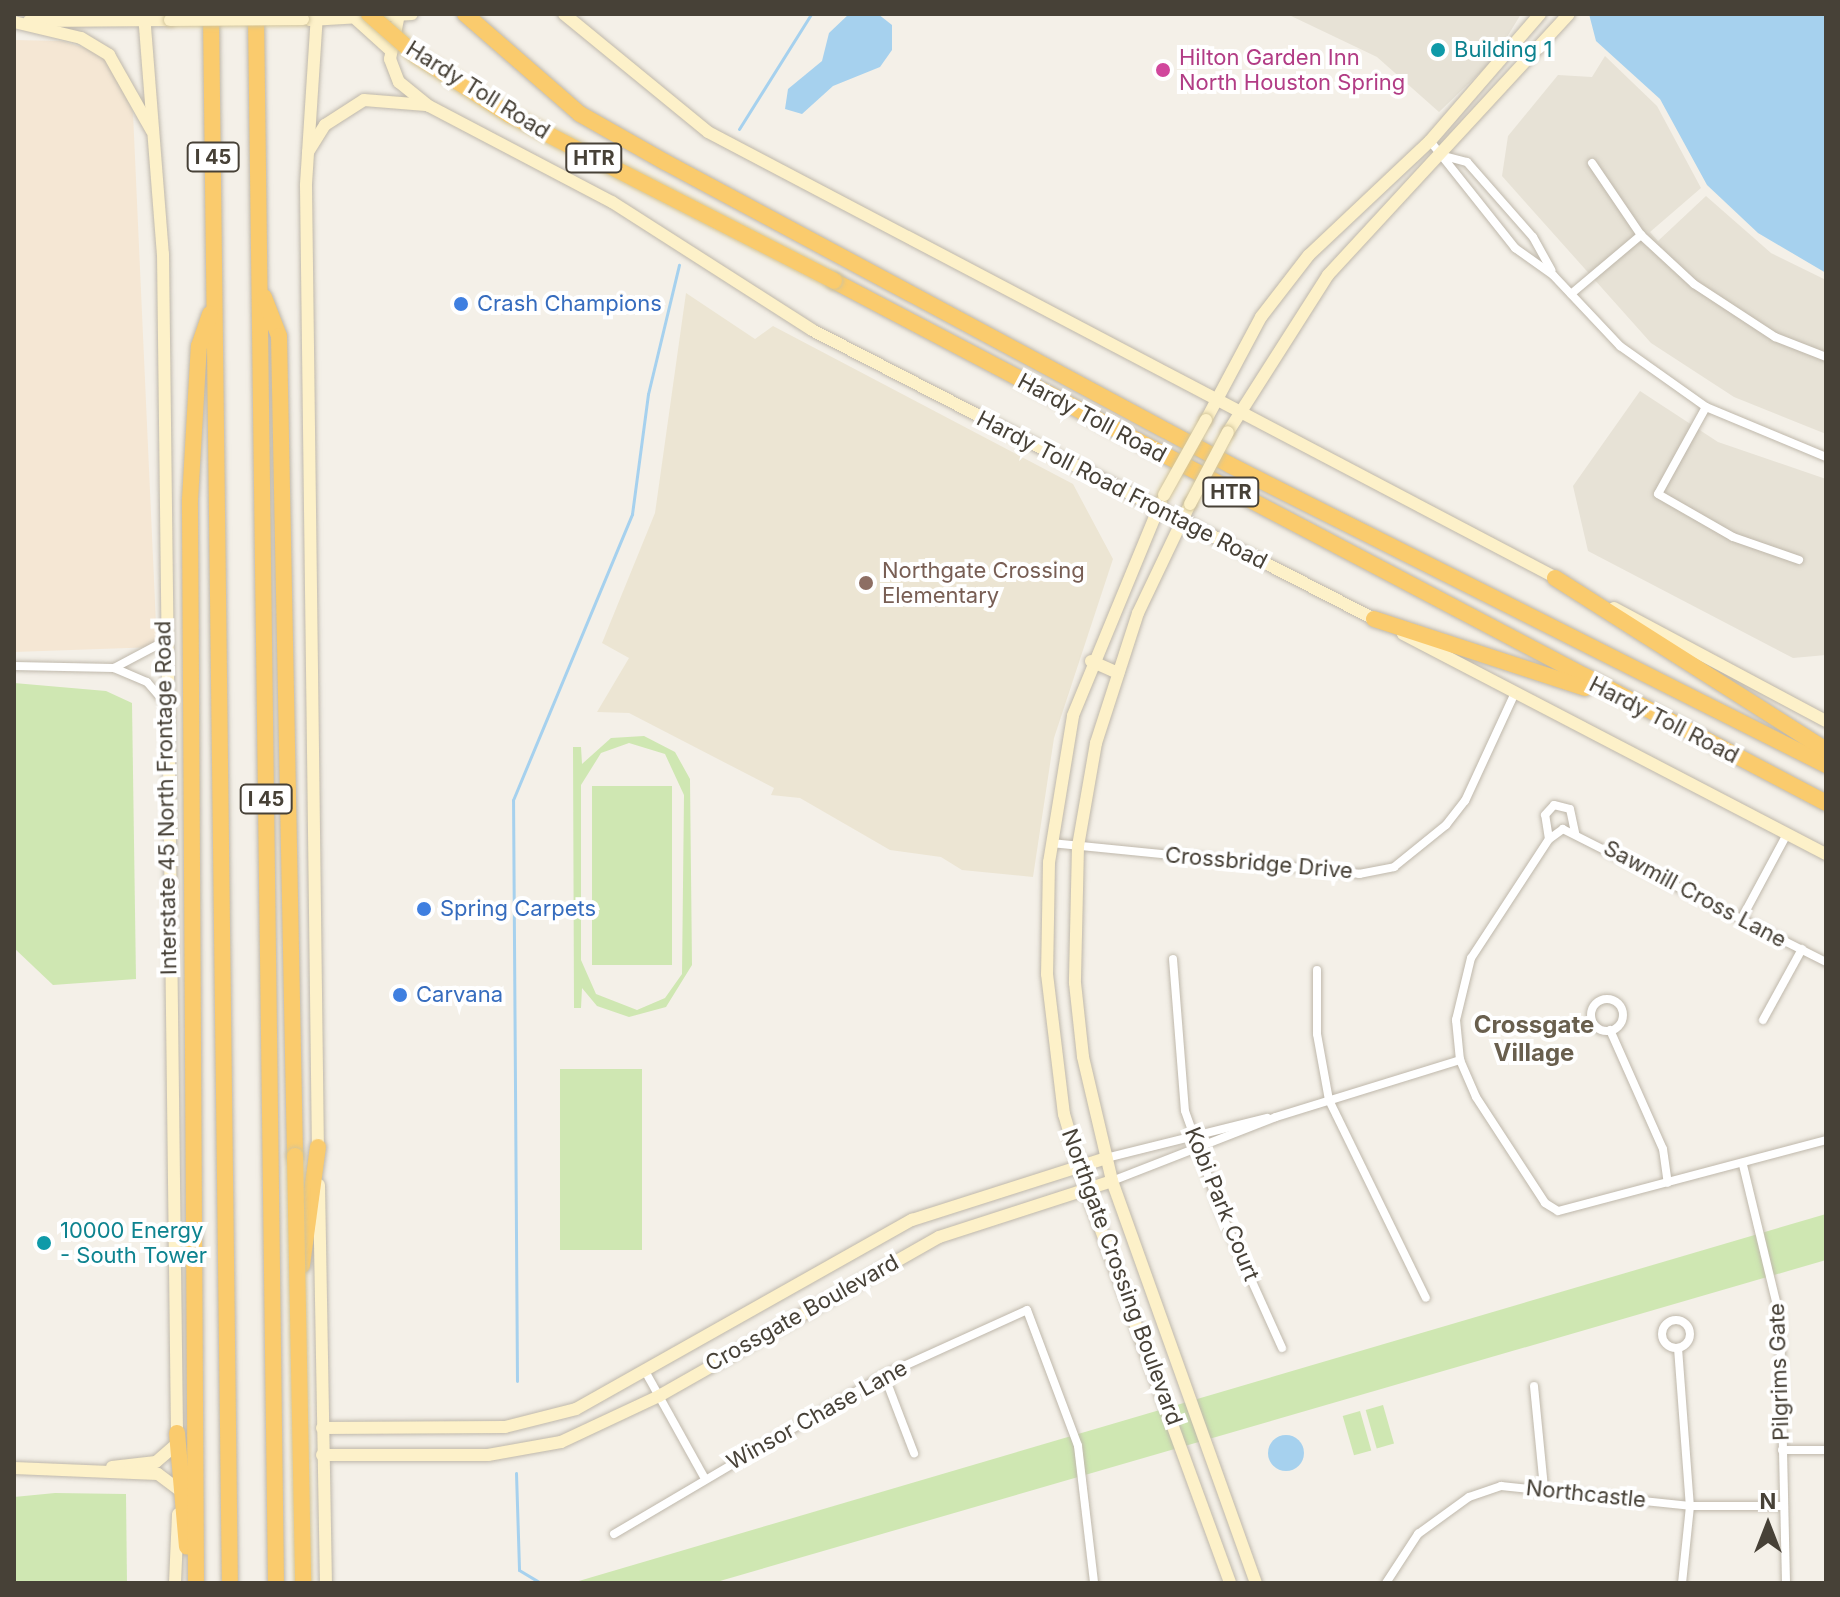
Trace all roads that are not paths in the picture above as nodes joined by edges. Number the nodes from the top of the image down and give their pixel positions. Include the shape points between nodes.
1 (211, 14) edge
2 (256, 14) edge
3 (465, 14) edge
4 (564, 14) edge
5 (1540, 14) edge
6 (1569, 14) edge
7 (404, 15) edge
8 (144, 17) edge
9 (317, 17) edge
10 (363, 17) edge
11 (14, 22) edge
12 (390, 51) junction
13 (429, 106) junction
14 (155, 138) junction
15 (1430, 141) junction
16 (306, 156) junction
17 (1444, 156) junction
18 (1592, 163) dead end
19 (1641, 235) junction
20 (1309, 255) junction
21 (1328, 275) junction
22 (1553, 275) junction
23 (259, 284) junction
24 (1571, 294) junction
25 (215, 301) junction
26 (1826, 357) edge
27 (1216, 402) junction
28 (1706, 407) junction
29 (1239, 414) junction
30 (1826, 457) edge
31 (1157, 508) junction
32 (1182, 521) junction
33 (1799, 560) dead end
34 (1555, 578) junction
35 (1374, 619) junction
36 (165, 641) junction
37 (1091, 661) junction
38 (14, 666) edge
39 (114, 668) junction
40 (1118, 673) junction
41 (1515, 693) junction
42 (165, 703) junction
43 (1629, 703) junction
44 (1826, 721) edge
45 (1826, 750) edge
46 (1826, 765) edge
47 (1826, 803) edge
48 (1575, 833) junction
49 (1787, 834) junction
50 (1549, 839) junction
51 (1051, 843) junction
52 (1078, 846) junction
53 (1826, 854) edge
54 (1743, 916) junction
55 (1802, 949) junction
56 (1173, 959) dead end
57 (1826, 962) edge
58 (1317, 970) dead end
59 (1763, 1020) dead end
60 (1079, 1026) junction
61 (1052, 1030) junction
62 (1610, 1030) dead end
63 (1460, 1060) junction
64 (1329, 1100) junction
65 (1276, 1117) junction
66 (1192, 1132) junction
67 (1826, 1140) edge
68 (318, 1147) junction
69 (1198, 1152) junction
70 (1106, 1158) junction
71 (1079, 1165) junction
72 (1743, 1165) junction
73 (1112, 1181) junction
74 (1668, 1183) junction
75 (1086, 1189) junction
76 (928, 1215) junction
77 (939, 1237) junction
78 (787, 1291) junction
79 (1426, 1298) dead end
80 (798, 1314) junction
81 (1282, 1348) dead end
82 (1678, 1348) dead end
83 (1173, 1361) junction
84 (1153, 1369) junction
85 (645, 1371) junction
86 (884, 1375) junction
87 (1534, 1386) dead end
88 (659, 1396) junction
89 (322, 1428) junction
90 (177, 1438) junction
91 (1782, 1450) junction
92 (1826, 1450) edge
93 (914, 1453) dead end
94 (322, 1455) junction
95 (14, 1468) edge
96 (105, 1468) junction
97 (704, 1477) junction
98 (1544, 1488) junction
99 (178, 1489) junction
100 (1690, 1506) junction
101 (1782, 1506) junction
102 (614, 1534) dead end
103 (1254, 1577) edge
104 (1230, 1582) edge
105 (175, 1583) edge
106 (189, 1583) edge
107 (196, 1583) edge
108 (230, 1583) edge
109 (276, 1583) edge
110 (301, 1583) edge
111 (326, 1583) edge
112 (1094, 1583) edge
113 (1386, 1583) edge
114 (1682, 1583) edge
115 (1786, 1583) edge

1 - 25 highway, I 45
2 - 23 highway, I 45
3 - 46 highway, Hardy Toll Road / HTR via 580,114 665,162 1230,465
4 - 27 main road via 708,132
5 - 15 main road, Northgate Crossing Boulevard
6 - 17 main road, Northgate Crossing Boulevard
7 - 10 main road
7 - 12 main road
8 - 9 main road, bridge
8 - 11 main road
8 - 14 main road, Interstate 45 North Frontage Road
9 - 10 main road
9 - 16 main road
10 - 12 main road
10 - 43 highway, Hardy Toll Road / HTR, bridge via 510,115
11 - 14 main road via 81,38 109,55
12 - 13 main road via 399,82
13 - 16 main road via 364,100 325,125
13 - 31 main road, Hardy Toll Road Frontage Road via 612,202 812,330
14 - 36 main road, Interstate 45 North Frontage Road
15 - 17 street
15 - 20 main road, Northgate Crossing Boulevard
16 - 68 main road
17 - 21 main road, Northgate Crossing Boulevard
17 - 22 street via 1450,174 1515,248
17 - 22 street via 1467,162 1533,237
18 - 19 street
19 - 24 street
19 - 26 street via 1731,312
20 - 21 main road
20 - 27 main road, Northgate Crossing Boulevard via 1261,317
21 - 29 main road, Northgate Crossing Boulevard
22 - 24 street
23 - 109 highway, I 45
23 - 110 highway, bridge via 279,336
24 - 28 street via 1620,346
25 - 107 highway via 199,346 190,500
25 - 108 highway, I 45
27 - 29 main road
27 - 31 main road, Northgate Crossing Boulevard, bridge
28 - 30 street
28 - 33 street via 1658,494 1733,537
29 - 32 main road, Northgate Crossing Boulevard, bridge
29 - 34 main road
31 - 32 main road, Hardy Toll Road Frontage Road
31 - 37 main road, Northgate Crossing Boulevard
32 - 35 main road, Hardy Toll Road Frontage Road
32 - 40 main road, Northgate Crossing Boulevard
34 - 44 main road
34 - 45 highway
35 - 41 main road, Hardy Toll Road Frontage Road
35 - 43 highway
36 - 39 street
36 - 42 main road, Interstate 45 North Frontage Road
37 - 40 main road
37 - 51 main road, Northgate Crossing Boulevard via 1073,716
38 - 39 street
39 - 42 street via 147,682
40 - 52 main road, Northgate Crossing Boulevard
41 - 49 main road, Hardy Toll Road Frontage Road
41 - 52 street, Crossbridge Drive via 1465,801 1438,833 1394,867 1359,874
42 - 90 main road, Interstate 45 North Frontage Road
43 - 47 highway, Hardy Toll Road / HTR
48 - 50 street, Sawmill Cross Lane via 1563,829
48 - 50 street via 1570,809 1554,805 1545,815
48 - 54 street, Sawmill Cross Lane
49 - 53 main road, Hardy Toll Road Frontage Road
49 - 54 street
50 - 63 street via 1459,984
51 - 52 street, Crossbridge Drive
51 - 61 main road, Northgate Crossing Boulevard
52 - 60 main road, Northgate Crossing Boulevard
54 - 55 street, Sawmill Cross Lane
55 - 57 street, Sawmill Cross Lane
55 - 59 street
56 - 66 street, Kobi Park Court via 1176,1035
58 - 64 street via 1317,1034
60 - 61 main road
60 - 70 main road, Northgate Crossing Boulevard
61 - 71 main road, Northgate Crossing Boulevard
62 - 74 street via 1663,1149
63 - 64 street, Crossgate Boulevard
63 - 74 street via 1545,1203 1570,1210
64 - 65 street, Crossgate Boulevard
64 - 79 street
65 - 66 street, Crossgate Boulevard
65 - 69 street, Crossgate Boulevard
66 - 69 street, Kobi Park Court
66 - 70 street, Crossgate Boulevard
67 - 72 street
68 - 89 main road
68 - 110 highway via 302,1265
69 - 73 street, Crossgate Boulevard
69 - 81 street, Kobi Park Court
70 - 71 main road, Crossgate Boulevard
70 - 73 main road, Northgate Crossing Boulevard
71 - 75 main road, Northgate Crossing Boulevard
71 - 76 main road, Crossgate Boulevard
72 - 74 street
72 - 91 street, Pilgrims Gate via 1780,1318
73 - 75 main road, Crossgate Boulevard
73 - 83 main road, Northgate Crossing Boulevard
75 - 77 main road, Crossgate Boulevard
75 - 84 main road, Northgate Crossing Boulevard
76 - 77 main road
76 - 78 main road, Crossgate Boulevard
77 - 80 main road, Crossgate Boulevard
78 - 80 main road
78 - 85 main road, Crossgate Boulevard
80 - 88 main road, Crossgate Boulevard
82 - 100 street
83 - 84 main road
83 - 103 main road, Northgate Crossing Boulevard
84 - 104 main road, Northgate Crossing Boulevard
85 - 88 street
85 - 89 main road, Crossgate Boulevard via 576,1409 528,1424
86 - 93 street
86 - 97 street, Winsor Chase Lane
86 - 112 street, Winsor Chase Lane via 1027,1310 1078,1446
87 - 98 street
88 - 94 main road, Crossgate Boulevard via 586,1433 529,1451
88 - 97 street
89 - 94 main road
90 - 96 main road via 156,1462
90 - 99 main road, Interstate 45 North Frontage Road
90 - 106 highway
91 - 92 street
91 - 101 street, Pilgrims Gate
94 - 111 main road
95 - 96 main road
96 - 99 main road via 158,1474
97 - 102 street, Winsor Chase Lane
98 - 100 street, Northcastle
98 - 113 street, Northcastle via 1501,1486 1469,1497 1409,1545
99 - 105 main road, Interstate 45 North Frontage Road
100 - 101 street, Northcastle
100 - 114 street
101 - 115 street, Pilgrims Gate
103 - 104 main road

